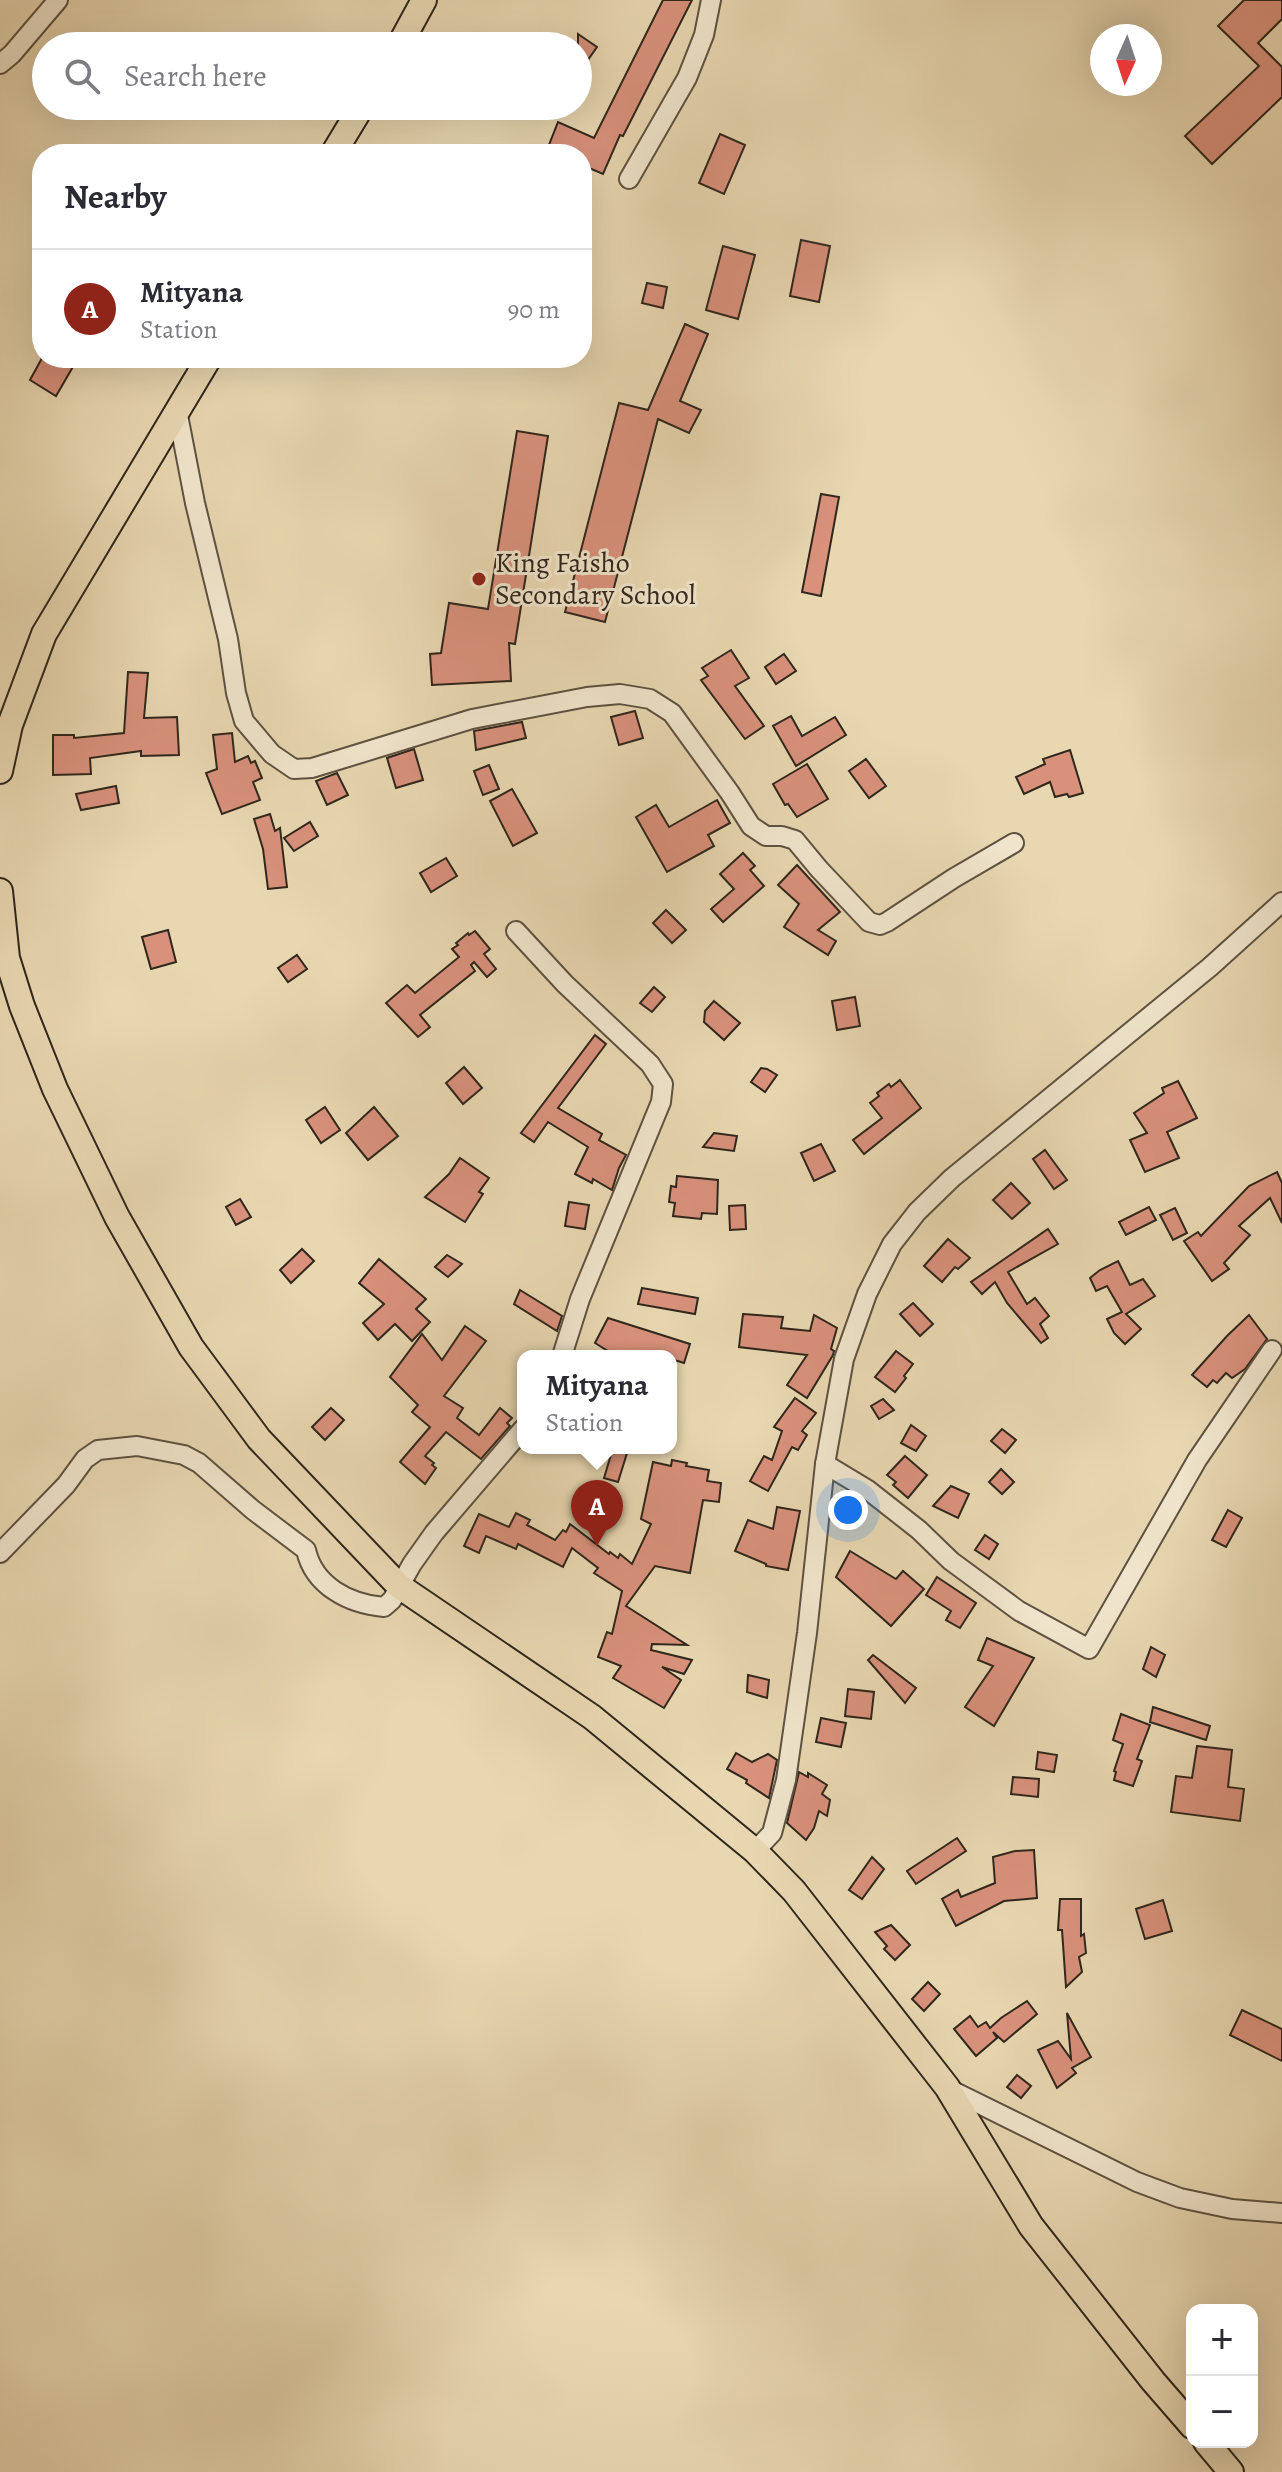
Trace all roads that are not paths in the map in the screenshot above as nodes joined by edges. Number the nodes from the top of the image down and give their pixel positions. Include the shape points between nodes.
1 (58, 0) edge
2 (424, 0) edge
3 (711, 0) edge
4 (407, 32) edge
5 (0, 64) edge
6 (354, 120) edge
7 (339, 144) edge
8 (629, 179) dead end
9 (203, 368) edge
10 (177, 410) junction
11 (0, 771) edge
12 (1014, 843) dead end
13 (0, 891) edge
14 (1282, 902) edge
15 (516, 931) dead end
16 (564, 1350) edge
17 (1272, 1350) dead end
18 (517, 1436) edge
19 (825, 1464) junction
20 (0, 1553) edge
21 (399, 1586) junction
22 (755, 1851) junction
23 (947, 2087) junction
24 (1282, 2213) edge
25 (1186, 2419) edge
26 (1211, 2448) edge
27 (1231, 2472) edge

1 - 5 street
2 - 4 main road
3 - 8 street via 687,78
6 - 7 main road
9 - 10 main road
10 - 11 main road via 44,634 10,725
10 - 12 street via 244,721 272,754 294,769 472,719 620,694 650,699 672,713 751,826 766,836 795,840 869,922 887,922
13 - 21 main road via 7,958 55,1089 117,1217 191,1347 259,1439
14 - 19 street via 917,1212 892,1244 867,1294 844,1359
15 - 16 street via 637,1050 663,1084 658,1110
17 - 19 street via 1197,1460 1089,1649 1019,1611 868,1490
18 - 21 street via 434,1533
19 - 22 street via 786,1780 772,1833
20 - 21 street via 85,1459 98,1450 137,1446 199,1463 306,1550 309,1566 343,1598 384,1607
21 - 22 main road via 592,1717
22 - 23 main road via 794,1891
23 - 24 street via 1137,2182 1180,2198
23 - 25 main road via 1031,2226
26 - 27 main road

